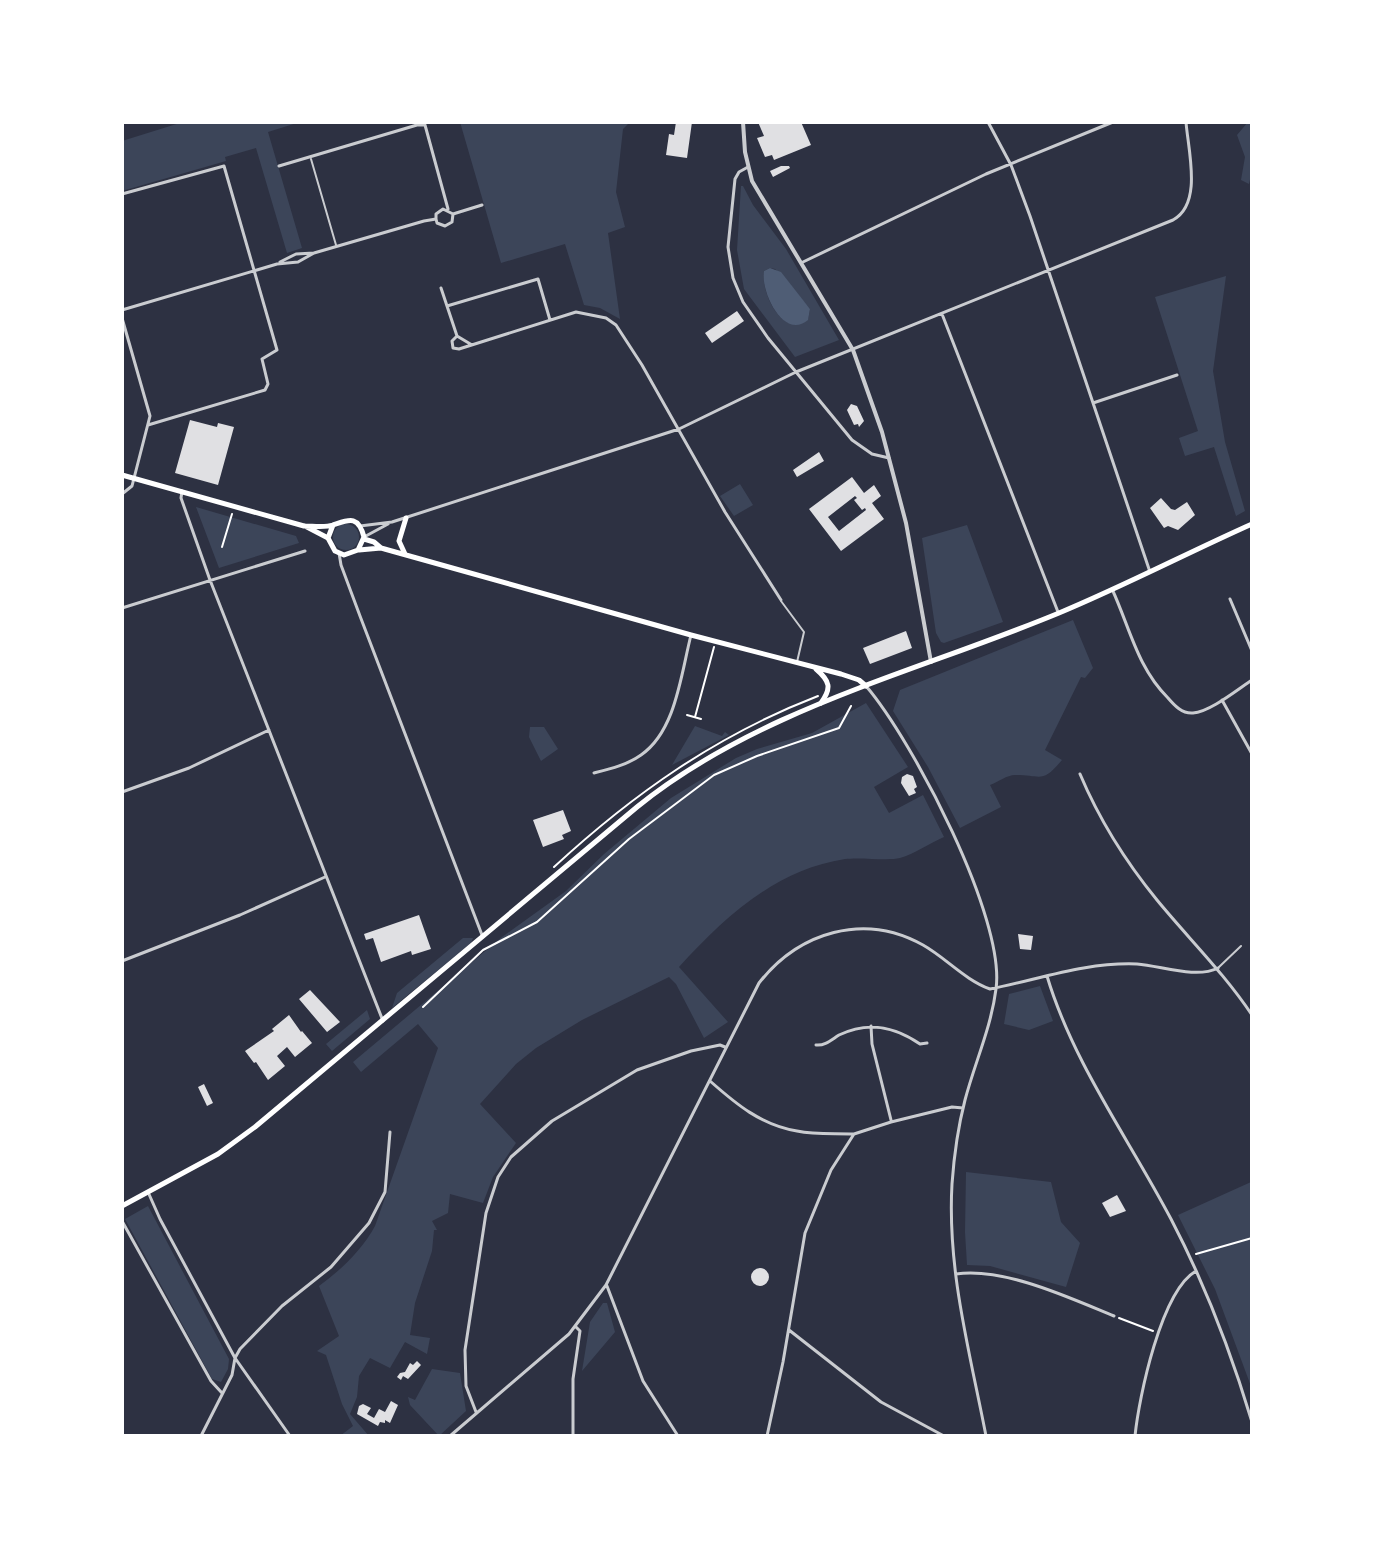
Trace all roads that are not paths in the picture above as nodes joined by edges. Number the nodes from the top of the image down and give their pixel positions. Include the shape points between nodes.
1 (743, 122) edge
2 (988, 122) edge
3 (1113, 122) edge
4 (1186, 122) edge
5 (310, 157) junction
6 (1011, 165) junction
7 (279, 166) dead end
8 (748, 167) junction
9 (122, 194) edge
10 (482, 205) dead end
11 (448, 209) junction
12 (453, 214) junction
13 (436, 219) junction
14 (336, 247) junction
15 (803, 262) junction
16 (255, 270) junction
17 (1048, 272) junction
18 (441, 288) dead end
19 (447, 306) junction
20 (122, 310) edge
21 (942, 314) junction
22 (122, 318) edge
23 (550, 320) junction
24 (457, 336) junction
25 (472, 345) junction
26 (853, 350) junction
27 (796, 372) junction
28 (1177, 375) dead end
29 (1093, 403) junction
30 (148, 425) junction
31 (679, 429) junction
32 (889, 458) junction
33 (122, 475) edge
34 (133, 478) junction
35 (182, 491) junction
36 (122, 494) edge
37 (406, 518) junction
38 (392, 522) junction
39 (333, 525) junction
40 (1250, 525) edge
41 (304, 526) junction
42 (360, 526) junction
43 (328, 538) junction
44 (364, 538) junction
45 (381, 548) junction
46 (358, 550) junction
47 (305, 551) dead end
48 (339, 553) junction
49 (405, 555) junction
50 (1150, 572) junction
51 (210, 580) junction
52 (1112, 589) junction
53 (1230, 599) dead end
54 (781, 600) joint
55 (122, 608) edge
56 (1058, 613) junction
57 (691, 635) junction
58 (1252, 651) edge
59 (931, 662) junction
60 (797, 663) junction
61 (815, 669) junction
62 (1252, 680) edge
63 (866, 686) junction
64 (1222, 700) junction
65 (820, 705) junction
66 (269, 730) junction
67 (1252, 754) edge
68 (594, 773) dead end
69 (1080, 774) dead end
70 (122, 792) edge
71 (325, 877) junction
72 (483, 938) junction
73 (1241, 946) dead end
74 (122, 961) edge
75 (1218, 968) junction
76 (1047, 975) junction
77 (997, 988) junction
78 (1252, 1015) edge
79 (383, 1021) junction
80 (871, 1026) junction
81 (927, 1043) dead end
82 (816, 1045) dead end
83 (725, 1047) junction
84 (709, 1080) junction
85 (963, 1108) junction
86 (891, 1122) junction
87 (390, 1132) dead end
88 (854, 1134) junction
89 (148, 1192) junction
90 (122, 1206) edge
91 (122, 1221) edge
92 (1196, 1271) junction
93 (956, 1274) junction
94 (606, 1285) junction
95 (1114, 1316) road end
96 (576, 1327) junction
97 (789, 1329) junction
98 (235, 1358) junction
99 (222, 1393) junction
100 (476, 1412) junction
101 (1252, 1422) edge
102 (201, 1436) edge
103 (290, 1436) edge
104 (450, 1436) edge
105 (573, 1436) edge
106 (678, 1436) edge
107 (767, 1436) edge
108 (944, 1436) edge
109 (986, 1436) edge
110 (1135, 1436) edge

1 - 8 street
2 - 6 street
3 - 6 street
4 - 17 street via 1190,187 1182,216
5 - 7 street
5 - 11 street via 425,125
5 - 14 lane
6 - 15 street
6 - 17 street
8 - 15 street via 758,193
8 - 27 street via 735,179 728,247 733,278 743,302
9 - 16 street via 224,166
10 - 12 street
11 - 12 street
11 - 13 street via 439,210
12 - 13 street via 449,225 441,226
13 - 14 street
14 - 16 street via 298,262
15 - 26 street
16 - 20 street
16 - 30 street via 277,350 262,359 268,387
17 - 21 street
17 - 29 street
18 - 19 street
19 - 23 street via 538,279
19 - 24 street
21 - 26 street
21 - 56 street
22 - 30 street via 150,416
23 - 25 street
23 - 31 street via 576,312 616,325
24 - 25 street
24 - 25 street via 453,348
26 - 27 street
26 - 32 street
27 - 31 street
27 - 32 street via 852,440
28 - 29 street
29 - 50 street
30 - 34 street
31 - 37 street
31 - 54 street
32 - 59 street
33 - 34 main road
34 - 35 main road
34 - 36 street
35 - 41 main road
35 - 51 street
37 - 38 street
37 - 49 main road via 399,541
38 - 42 street
38 - 44 street
39 - 41 main road
39 - 42 main road via 345,519
39 - 43 main road
40 - 50 main road
41 - 43 main road
42 - 44 main road
43 - 48 main road
44 - 45 main road
44 - 46 main road
45 - 46 main road
45 - 49 main road
46 - 48 main road
47 - 51 street
48 - 72 street
49 - 57 main road
50 - 52 main road
51 - 55 street
51 - 66 street
52 - 56 main road
52 - 64 street via 1142,666 1178,709 1197,712
53 - 58 street
54 - 60 lane via 804,632
56 - 59 main road
57 - 60 main road
57 - 68 street via 670,712 654,743 637,757
59 - 63 main road
60 - 61 main road
61 - 63 main road
61 - 65 main road via 829,685
62 - 64 street
63 - 65 main road
63 - 77 street via 916,763 962,854 994,944
64 - 67 street
65 - 72 main road via 722,749 666,784
66 - 70 street
66 - 71 street
69 - 75 street via 1133,868
71 - 74 street
71 - 79 street
72 - 79 main road
73 - 75 lane
75 - 76 street via 1198,972 1109,965
75 - 78 street
76 - 77 street
76 - 92 street via 1087,1070
77 - 83 street via 986,988 908,938 886,930 842,930 805,942 770,969
77 - 85 street
79 - 89 main road via 235,1142
80 - 81 street
80 - 82 street
80 - 86 street
83 - 84 street
83 - 100 street via 691,1051 637,1070 544,1126 511,1157 486,1213 467,1335 466,1386
84 - 88 street via 751,1114 773,1124 795,1131
84 - 94 street
85 - 86 street
85 - 93 street via 952,1183
86 - 88 street
87 - 98 street via 385,1192 369,1223 331,1267 268,1319
88 - 97 street via 812,1212
89 - 90 main road
89 - 98 street
91 - 99 street
92 - 101 street
92 - 110 street via 1182,1284 1158,1333
93 - 95 street via 1013,1281
93 - 109 street
94 - 96 street
94 - 106 street via 643,1381
96 - 100 street
96 - 105 street via 580,1331
97 - 107 street
97 - 108 street via 881,1402
98 - 99 street
98 - 103 street
99 - 102 street
100 - 104 street

